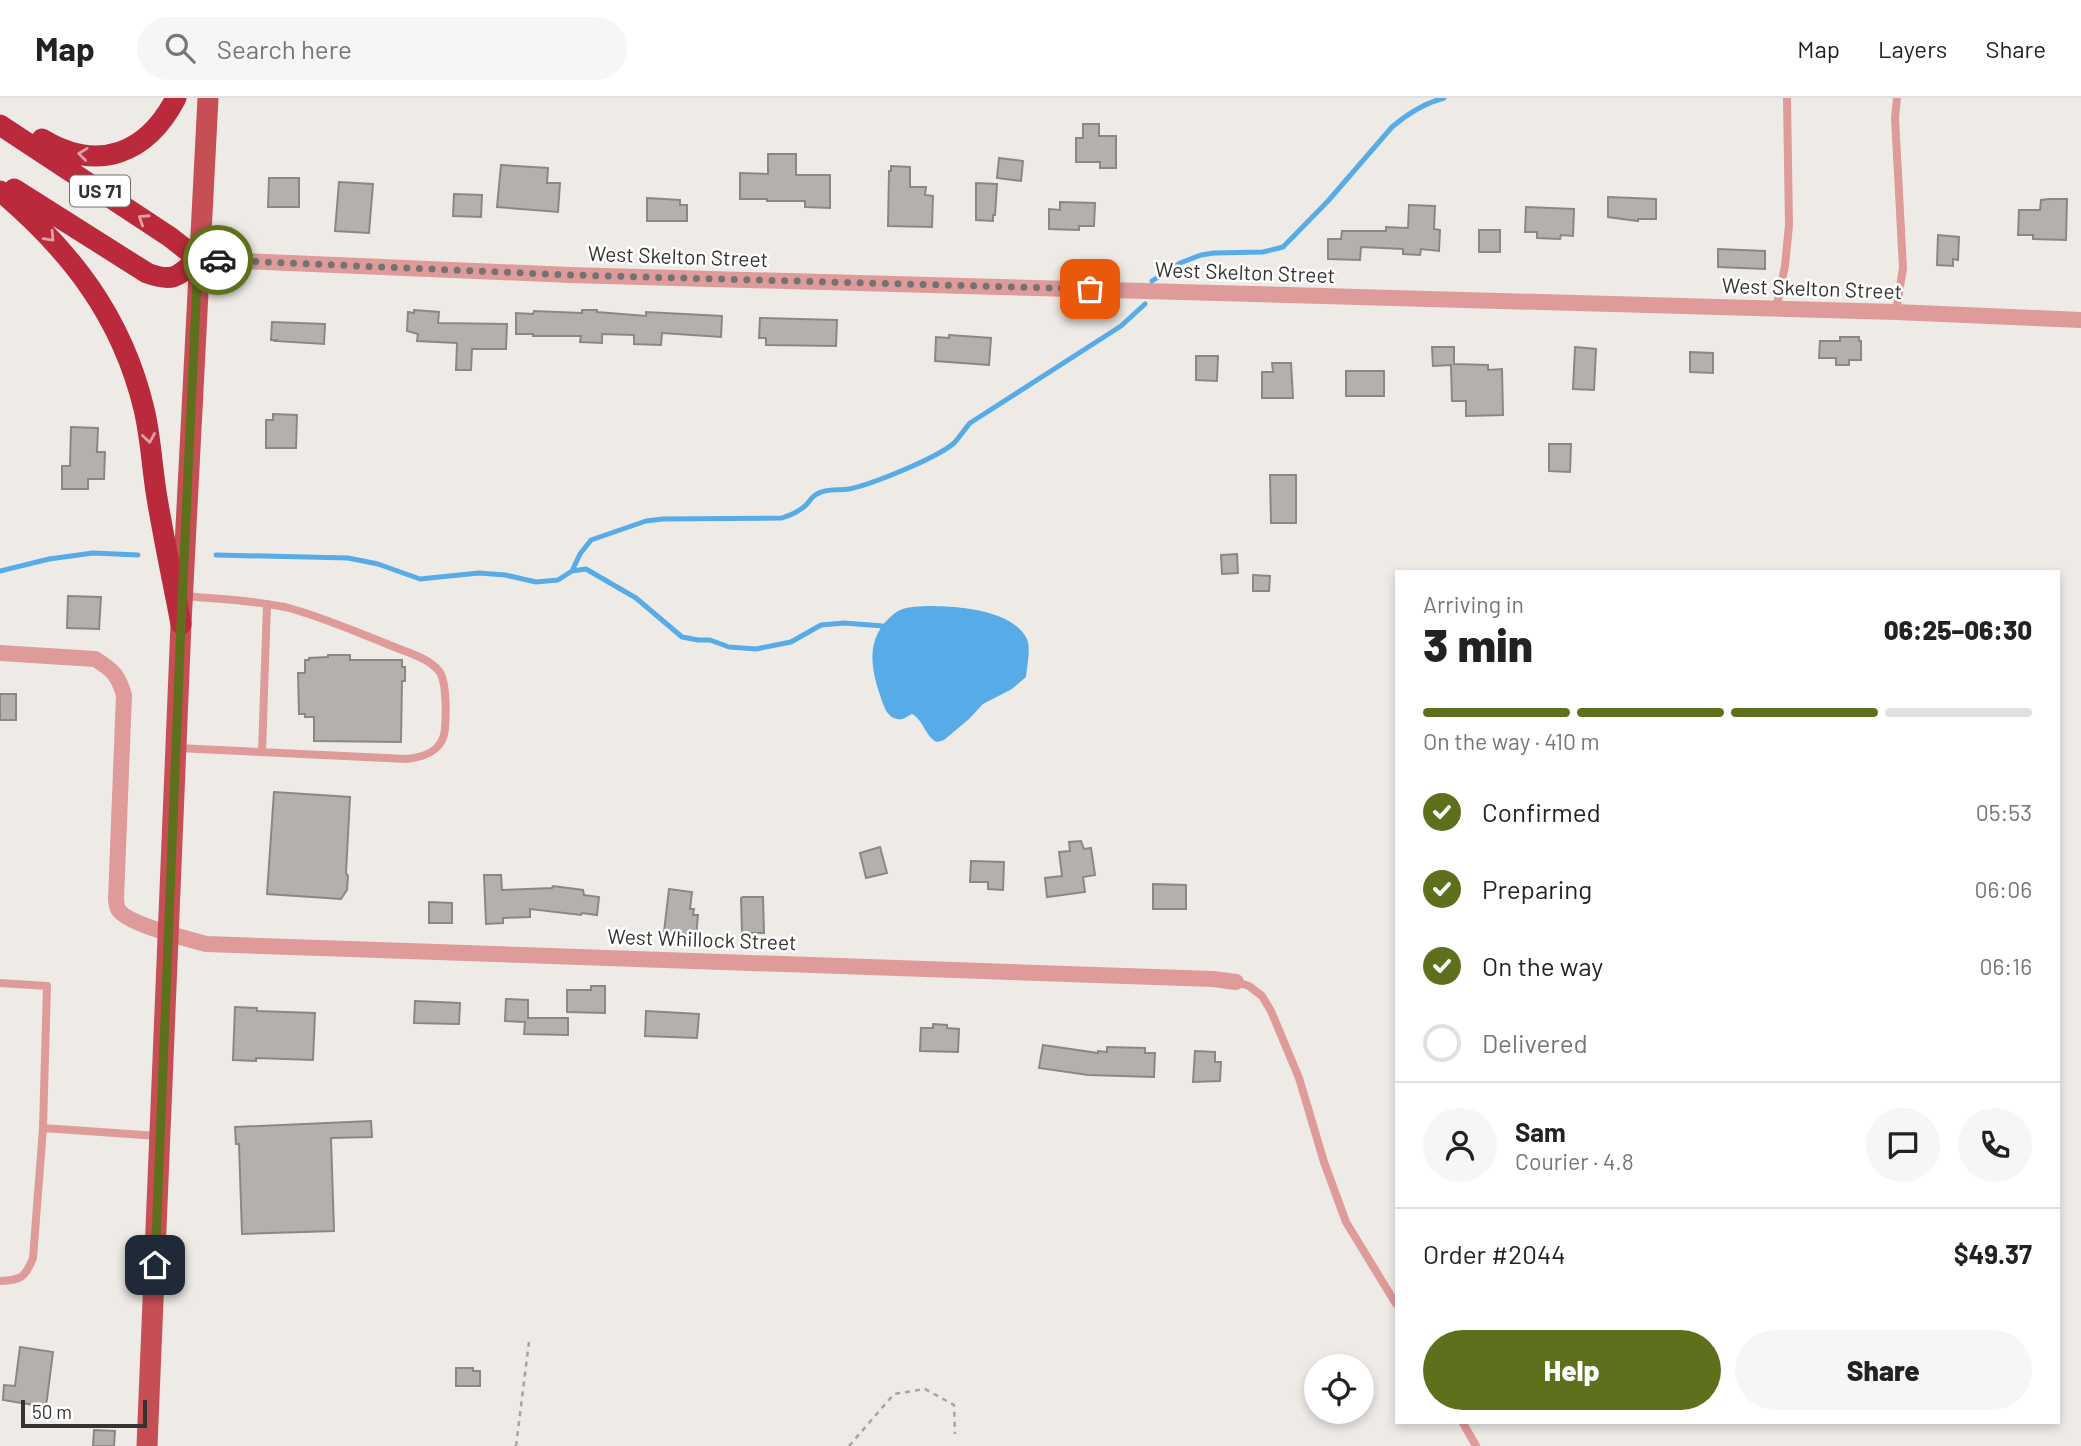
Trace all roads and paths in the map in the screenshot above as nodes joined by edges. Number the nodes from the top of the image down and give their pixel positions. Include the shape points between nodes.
1 (176, 98) edge
2 (208, 98) edge
3 (1787, 98) edge
4 (1897, 98) edge
5 (0, 113) edge
6 (0, 125) edge
7 (0, 180) edge
8 (0, 191) edge
9 (198, 259) junction
10 (1776, 309) junction
11 (1896, 312) junction
12 (2081, 320) edge
13 (182, 596) junction
14 (267, 604) junction
15 (181, 624) junction
16 (0, 653) edge
17 (177, 748) junction
18 (262, 752) junction
19 (168, 934) junction
20 (1236, 982) joint
21 (0, 984) edge
22 (43, 1128) junction
23 (161, 1136) junction
24 (0, 1281) edge
25 (1395, 1302) edge
26 (529, 1342) dead end
27 (1463, 1424) edge
28 (955, 1434) dead end
29 (147, 1446) edge
30 (516, 1446) edge
31 (849, 1446) edge
32 (1476, 1446) edge

1 -> 5 highway via 148,136 107,155 75,154 53,146
2 - 9 main road
3 - 10 lane via 1789,225
4 - 11 lane via 1903,268
9 -> 6 highway, US 71
7 - 9 highway via 157,277 178,277
8 -> 15 highway via 60,247 119,337 144,410
9 - 10 street, West Skelton Street via 570,275
9 - 13 main road
10 - 11 street, West Skelton Street
11 - 12 street, West Skelton Street
13 - 14 lane
13 - 15 main road
14 - 18 lane
14 - 18 lane via 331,622 433,665 444,681 445,727 435,750 417,758
15 - 17 main road
16 - 19 street, West Whillock Street via 95,659 119,678 124,695 118,909 125,917
17 - 18 lane
17 - 19 main road
19 - 20 street, West Whillock Street via 206,944
19 - 23 main road
20 - 25 lane via 1262,996 1271,1011 1299,1078 1346,1223
21 - 22 lane via 47,986
22 - 23 lane
22 - 24 lane via 33,1258 18,1280
23 - 29 main road
26 - 30 path
27 - 32 lane
28 - 31 path via 954,1405 925,1389 894,1394

